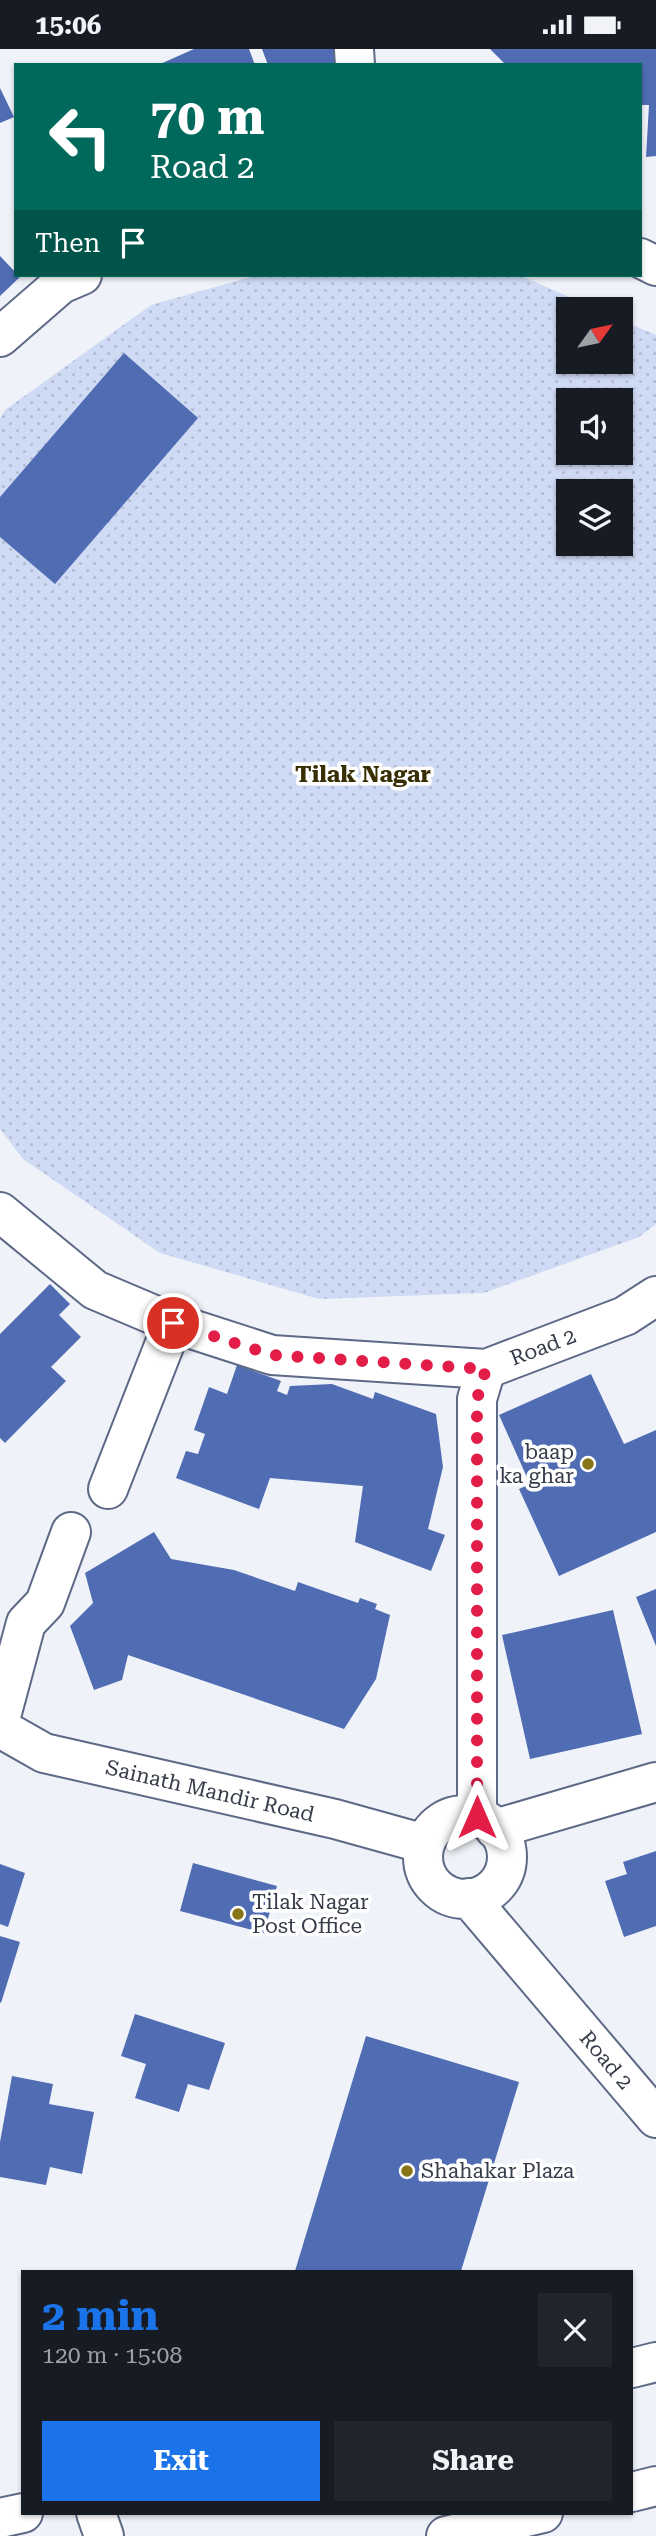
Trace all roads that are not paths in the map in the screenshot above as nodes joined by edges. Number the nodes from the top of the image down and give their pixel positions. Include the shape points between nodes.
1 (77, 277) edge
2 (0, 337) edge
3 (0, 1212) edge
4 (656, 1296) edge
5 (173, 1323) junction
6 (486, 1369) junction
7 (108, 1489) dead end
8 (71, 1532) dead end
9 (0, 1720) edge
10 (0, 1728) edge
11 (656, 1782) edge
12 (486, 1823) junction
13 (425, 1844) junction
14 (469, 1898) junction
15 (654, 2118) edge
16 (656, 2362) edge
17 (633, 2368) edge
18 (656, 2486) edge
19 (633, 2492) edge
20 (21, 2513) edge
21 (97, 2515) edge
22 (535, 2515) edge
23 (0, 2518) edge
24 (104, 2536) edge
25 (446, 2536) edge

1 - 2 street via 61,284
3 - 5 street, Road 2 via 95,1290
4 - 6 street, Road 2 via 625,1316
5 - 6 street, Road 2 via 272,1355
5 - 7 street
6 - 12 street via 477,1399
8 - 9 street via 45,1603 26,1623
10 - 13 street, Sainath Mandir Road via 44,1753
11 - 12 street
12 - 13 street via 451,1817 430,1832
12 - 14 street via 503,1839 506,1865 494,1888
13 - 14 street via 425,1871 432,1883 455,1898
14 - 15 street, Road 2
16 - 17 street
18 - 19 street
20 - 23 street
21 - 24 street
22 - 25 street

